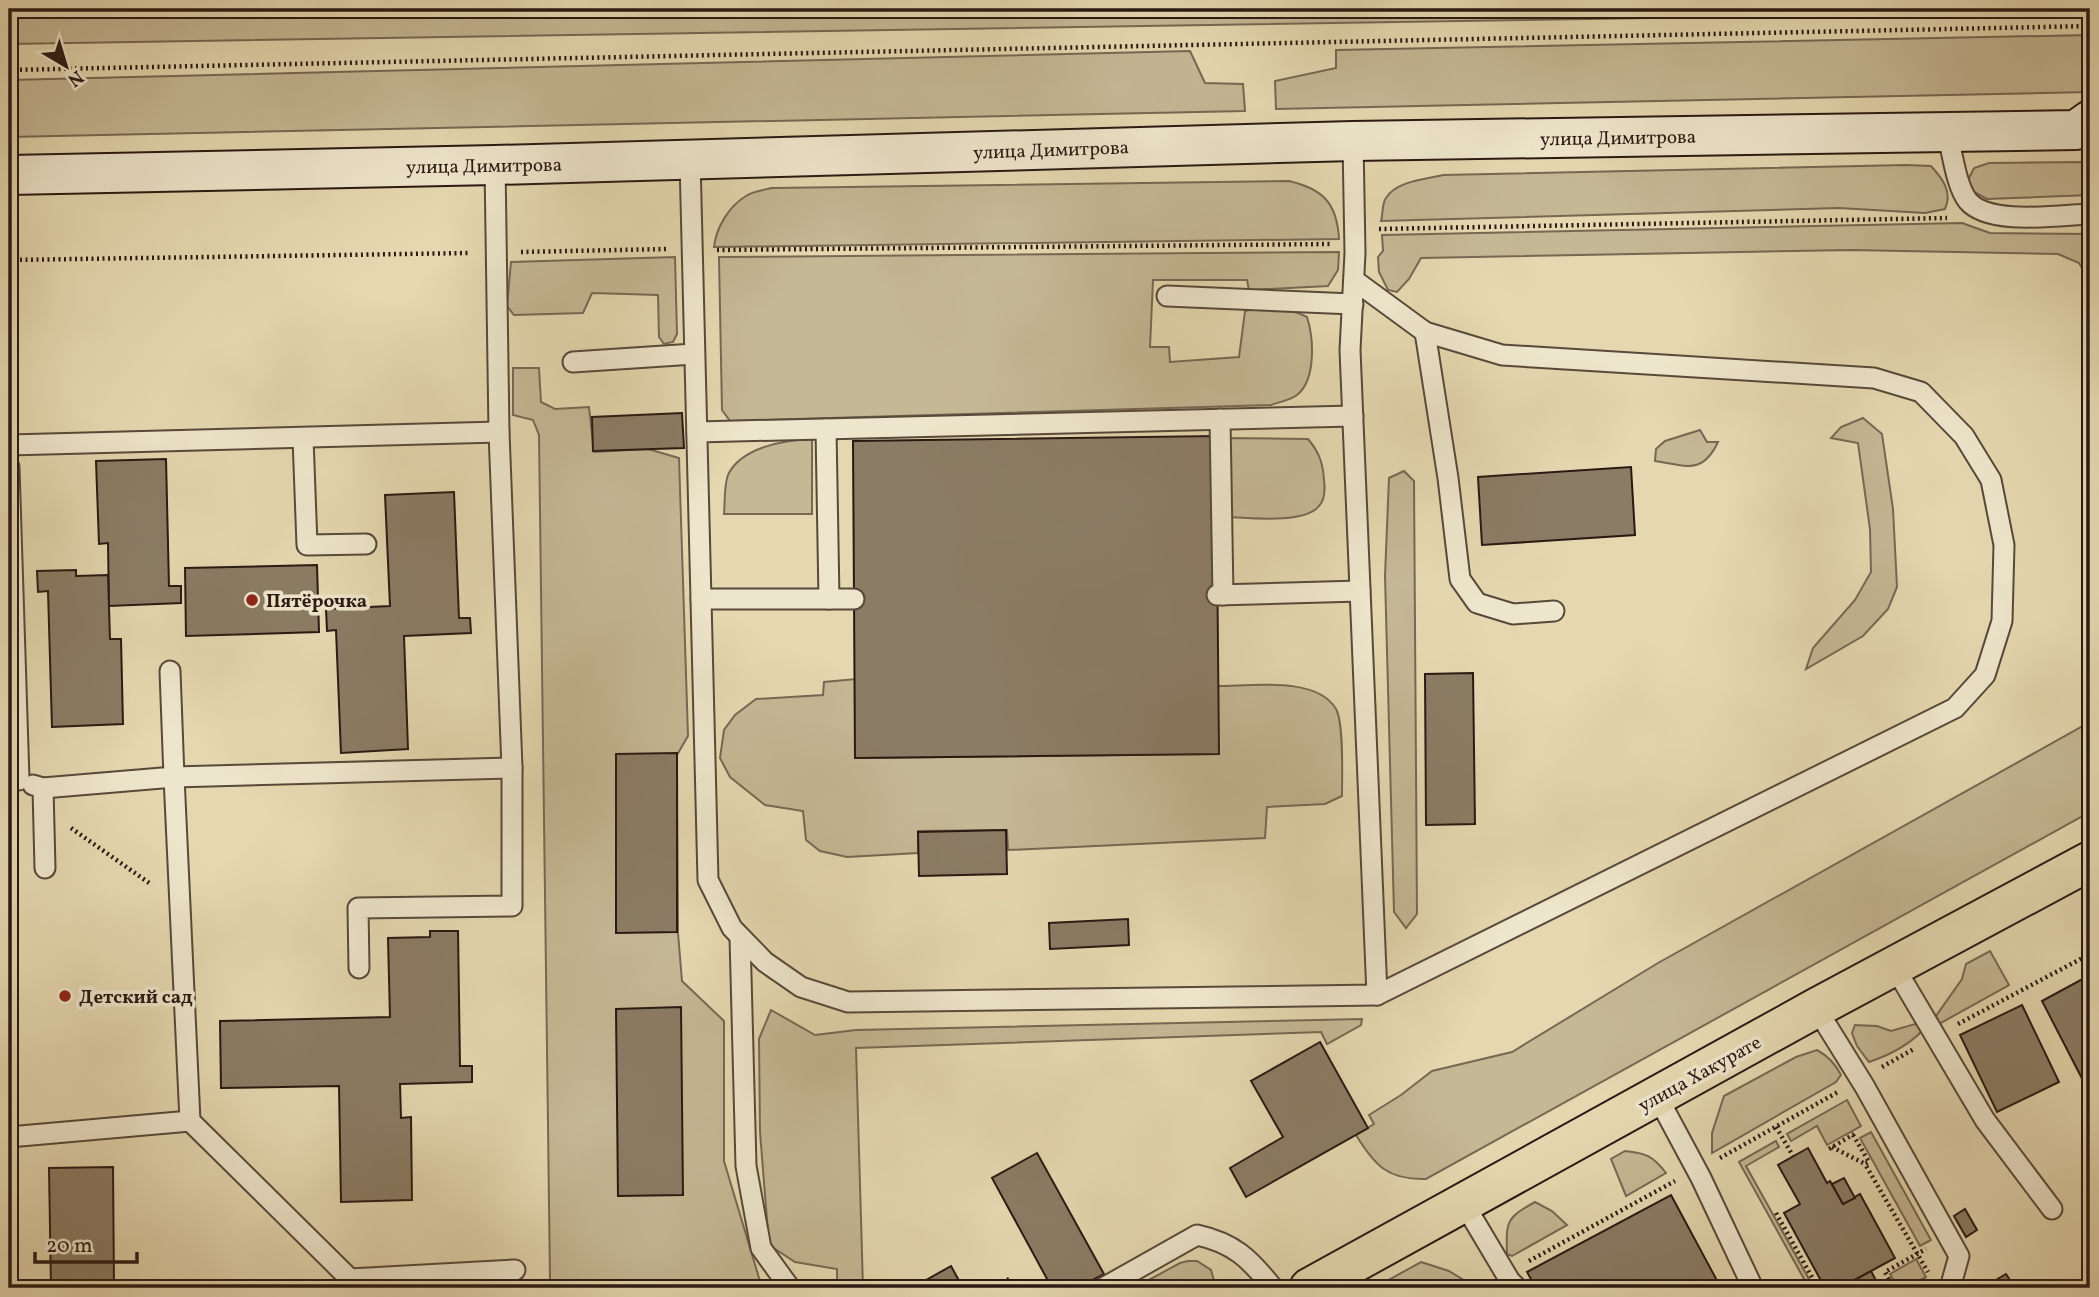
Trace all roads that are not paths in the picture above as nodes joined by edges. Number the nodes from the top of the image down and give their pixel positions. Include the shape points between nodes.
1 (2086, 129) edge
2 (1947, 132) junction
3 (1353, 141) junction
4 (690, 160) junction
5 (495, 165) junction
6 (9, 175) edge
7 (2090, 214) edge
8 (1354, 280) junction
9 (1167, 296) dead end
10 (1353, 304) junction
11 (1425, 332) junction
12 (694, 354) junction
13 (573, 362) dead end
14 (1353, 416) junction
15 (1220, 419) junction
16 (827, 429) junction
17 (499, 432) junction
18 (697, 432) junction
19 (303, 438) junction
20 (9, 445) edge
21 (9, 467) edge
22 (366, 544) dead end
23 (1360, 591) junction
24 (11, 592) edge
25 (829, 599) junction
26 (854, 599) dead end
27 (701, 600) junction
28 (1554, 611) dead end
29 (170, 671) dead end
30 (512, 768) junction
31 (174, 777) junction
32 (14, 780) edge
33 (43, 788) junction
34 (45, 868) dead end
35 (2088, 868) edge
36 (740, 937) junction
37 (1894, 966) junction
38 (359, 968) dead end
39 (1377, 995) junction
40 (1816, 1008) junction
41 (1657, 1096) junction
42 (190, 1121) junction
43 (9, 1137) edge
44 (1464, 1202) junction
45 (2052, 1209) dead end
46 (515, 1270) dead end
47 (1511, 1281) edge
48 (790, 1288) edge
49 (1103, 1288) edge
50 (1273, 1288) edge
51 (1309, 1288) edge
52 (1753, 1288) edge
53 (1950, 1288) edge

1 - 2 main road, улица Димитрова
2 - 3 main road, улица Димитрова
2 - 7 lane via 1967,200 1981,211 2003,216
3 - 4 main road, улица Димитрова
3 - 8 lane
4 - 5 main road, улица Димитрова
4 - 12 lane
5 - 6 main road, улица Димитрова
5 - 17 lane
8 - 10 lane
8 - 11 lane
9 - 10 lane
10 - 14 lane
11 - 28 lane via 1460,579 1476,603 1513,614
11 - 39 lane via 1502,355 1874,378 1921,392 1964,436 1991,480 2004,545 2002,621 1985,675 1955,708
12 - 13 lane
12 - 18 lane
14 - 15 lane
14 - 23 lane
15 - 16 lane
15 - 23 lane via 1220,595
16 - 18 lane
16 - 25 lane
17 - 19 lane
17 - 30 lane
18 - 27 lane
19 - 20 lane
19 - 22 lane via 307,545
21 - 24 lane
23 - 39 lane
24 - 32 lane
25 - 26 lane
25 - 27 lane
27 - 36 lane via 708,880
29 - 31 lane
30 - 31 lane
30 - 38 lane via 512,906 358,908
31 - 33 lane
31 - 42 lane
32 - 33 lane
33 - 34 lane
35 - 37 main road, улица Хакурате
36 - 39 lane via 801,987 848,1002
36 - 48 lane via 746,1166 761,1248
37 - 40 main road, улица Хакурате
37 - 45 lane via 1985,1120
40 - 41 main road, улица Хакурате
40 - 53 lane via 1959,1256
41 - 44 main road, улица Хакурате
41 - 52 lane
42 - 43 lane
42 - 46 lane via 350,1279
44 - 47 lane
44 - 51 main road, улица Хакурате
49 - 50 lane via 1198,1235 1222,1241 1245,1256

